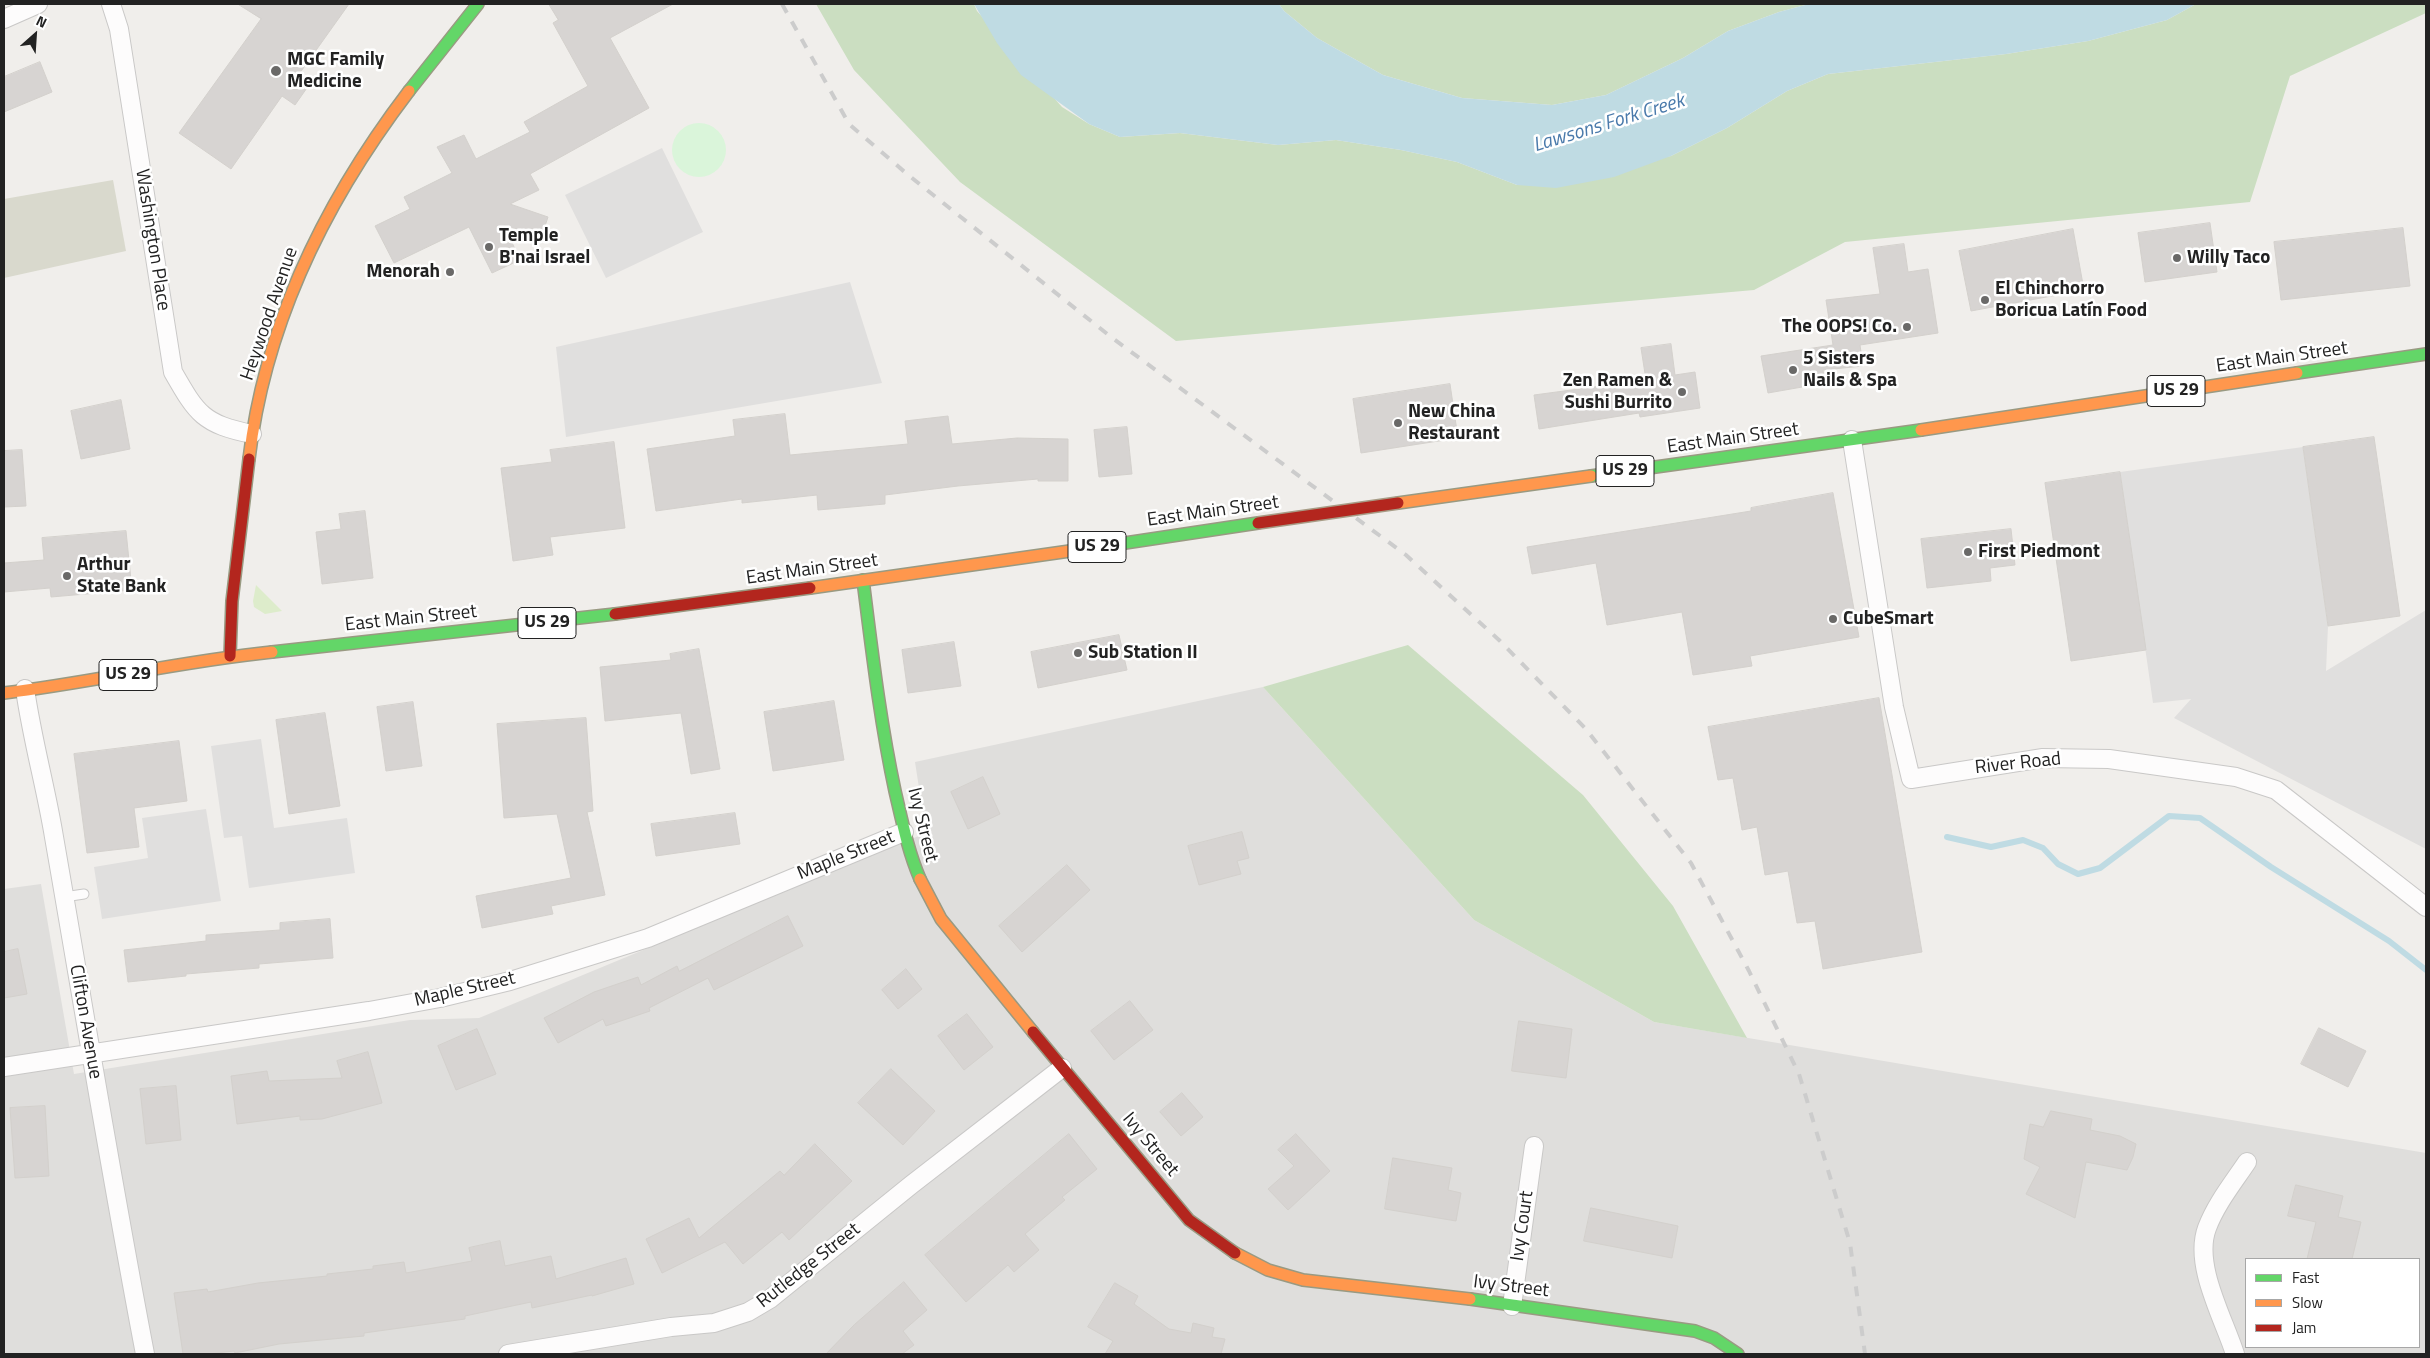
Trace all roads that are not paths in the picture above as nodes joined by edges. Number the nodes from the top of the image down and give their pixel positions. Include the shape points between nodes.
1 (38, 4) edge
2 (111, 4) edge
3 (478, 4) edge
4 (4, 18) edge
5 (2426, 354) edge
6 (252, 434) junction
7 (1852, 440) junction
8 (863, 580) junction
9 (230, 656) junction
10 (25, 690) junction
11 (4, 693) edge
12 (904, 832) junction
13 (84, 894) dead end
14 (64, 897) junction
15 (2426, 907) edge
16 (91, 1053) junction
17 (4, 1067) edge
18 (1062, 1068) junction
19 (1534, 1146) dead end
20 (2247, 1162) dead end
21 (1512, 1306) junction
22 (145, 1354) edge
23 (508, 1354) edge
24 (1738, 1354) edge
25 (2235, 1354) edge

1 - 4 street
2 - 6 street, Washington Place via 119,28 173,372 194,408 211,422
3 - 6 main road, Heywood Avenue via 404,100 328,212 287,304 266,372
5 - 7 main road, East Main Street / US 29
6 - 9 main road, Heywood Avenue via 229,621
7 - 8 main road, East Main Street / US 29, bridge
7 - 15 street, River Road via 1894,706 1911,779 2043,758 2109,759 2236,777 2276,790
8 - 9 main road, East Main Street / US 29 via 574,620
8 - 12 main road, Ivy Street via 881,726
9 - 10 main road, East Main Street / US 29
10 - 11 main road, East Main Street / US 29
10 - 14 street, Clifton Avenue
12 - 16 street, Maple Street via 648,938 510,981 369,1011
12 - 18 main road, Ivy Street via 918,878 941,918
13 - 14 lane
14 - 16 street, Clifton Avenue
16 - 17 street, Maple Street
16 - 22 street, Clifton Avenue
18 - 21 main road, Ivy Street via 1189,1220 1240,1258 1300,1279
18 - 23 street, Rutledge Street via 910,1185 770,1299 748,1312 714,1324 671,1327
19 - 21 street, Ivy Court
20 - 25 street via 2214,1213 2203,1249 2205,1268
21 - 24 main road, Ivy Street via 1695,1331 1714,1338

